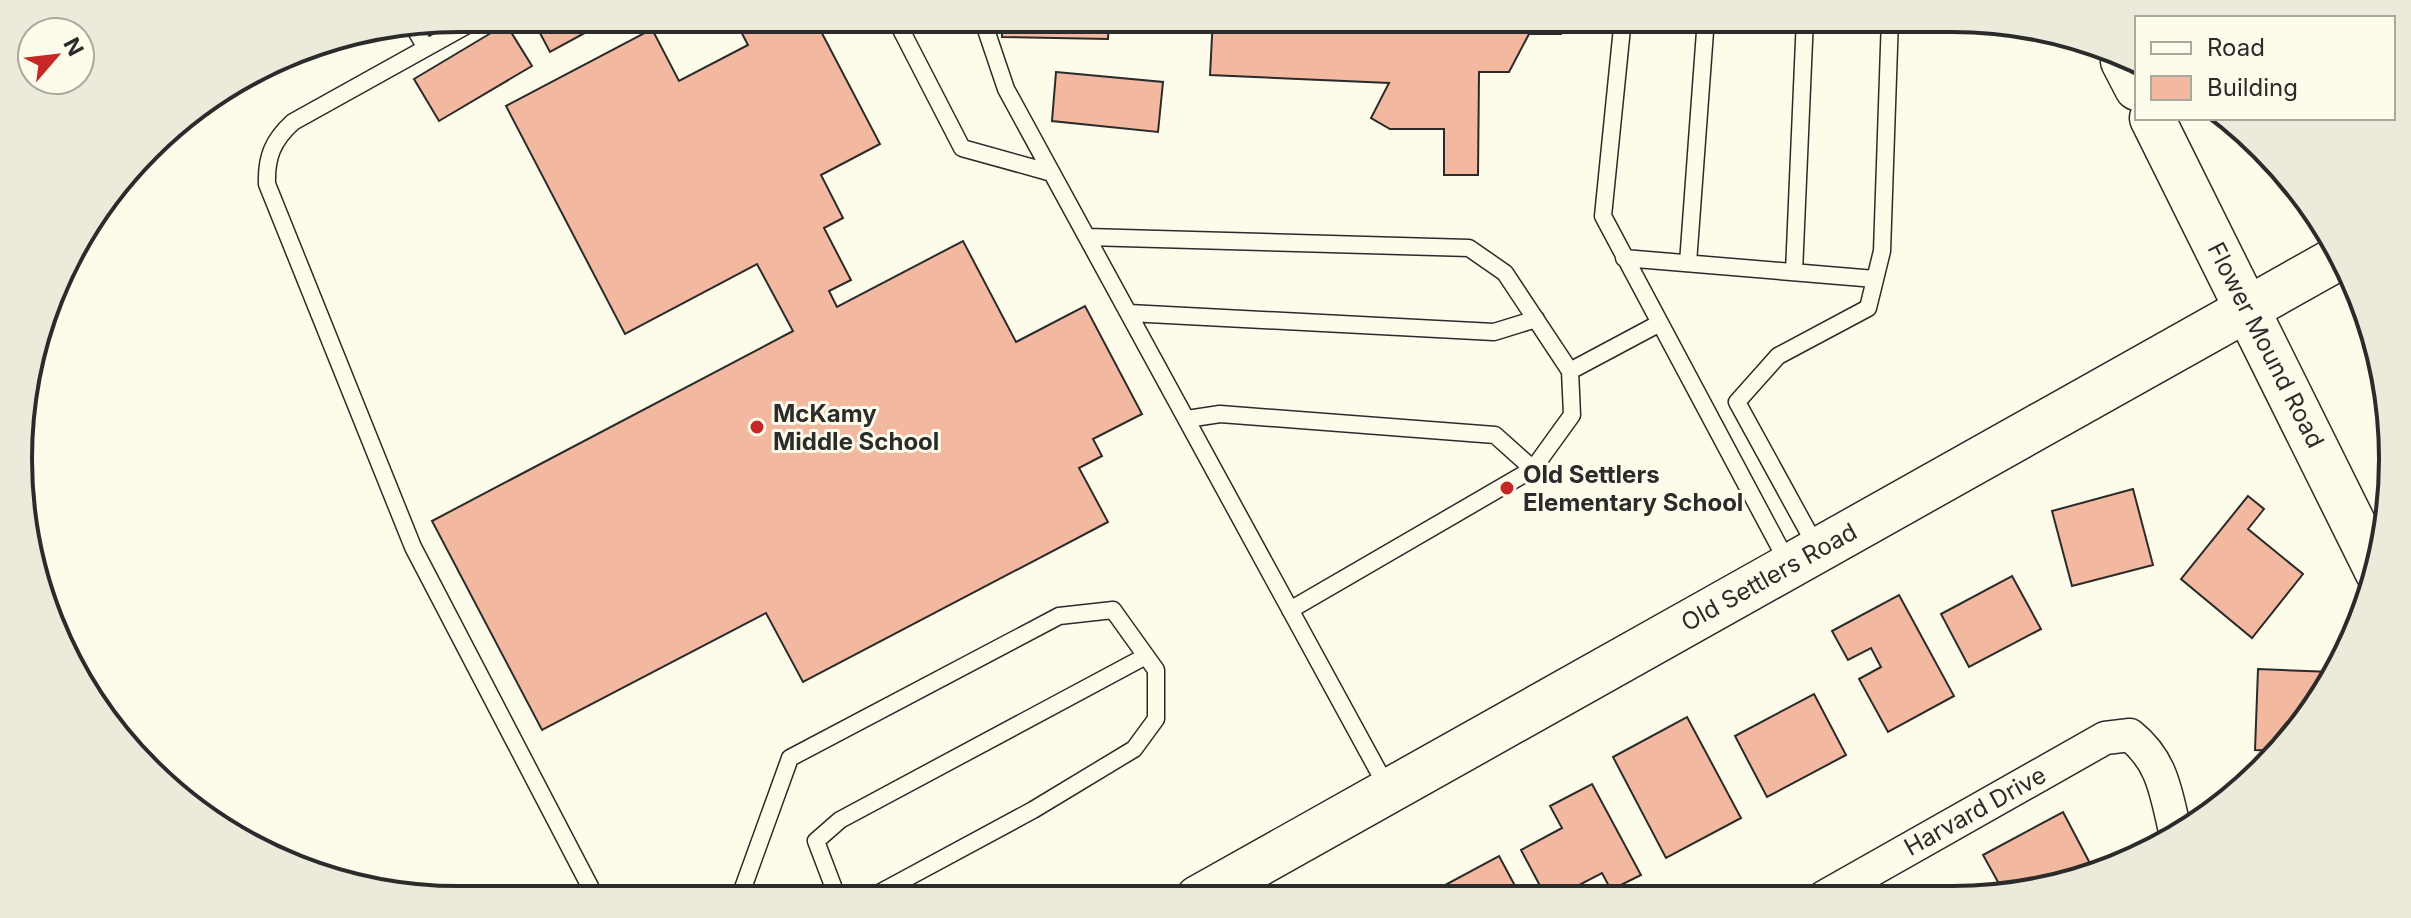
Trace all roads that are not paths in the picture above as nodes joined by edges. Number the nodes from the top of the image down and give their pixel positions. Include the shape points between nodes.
1 (455, 32) edge
2 (902, 32) edge
3 (987, 32) edge
4 (1622, 32) edge
5 (1705, 32) edge
6 (1804, 32) edge
7 (1890, 32) edge
8 (418, 34) edge
9 (426, 48) junction
10 (2153, 120) edge
11 (1052, 173) junction
12 (1087, 237) junction
13 (1624, 258) junction
14 (2331, 262) edge
15 (1688, 263) junction
16 (1794, 272) junction
17 (1875, 279) junction
18 (2248, 307) junction
19 (1129, 313) junction
20 (1536, 319) junction
21 (1660, 323) junction
22 (1570, 371) junction
23 (1187, 419) junction
24 (1533, 469) junction
25 (2368, 553) edge
26 (1804, 557) junction
27 (1290, 610) junction
28 (1146, 656) junction
29 (1389, 791) junction
30 (2173, 824) edge
31 (590, 886) edge
32 (744, 886) edge
33 (833, 886) edge
34 (892, 886) edge
35 (1219, 886) edge
36 (1843, 886) edge

1 - 9 lane
2 - 11 lane via 962,148
3 - 11 lane via 1006,89
4 - 13 lane via 1603,216
5 - 15 lane
6 - 16 lane
7 - 17 lane via 1882,251
8 - 9 lane
9 - 31 lane via 293,122 270,151 267,184 413,547
10 - 18 street, Flower Mound Road
11 - 12 lane
12 - 19 lane
12 - 20 lane via 1469,248 1505,273
13 - 15 lane
13 - 21 lane
14 - 18 street, Old Settlers Road
15 - 16 lane
16 - 17 lane
17 - 26 lane via 1868,308 1778,356 1737,402
18 - 25 street, Flower Mound Road
18 - 26 street, Old Settlers Road
19 - 20 lane via 1494,332
19 - 23 lane
20 - 22 lane
21 - 22 lane
21 - 26 lane
22 - 24 lane via 1572,415
23 - 24 lane via 1220,414 1495,435
23 - 27 lane
24 - 27 lane
26 - 29 street, Old Settlers Road
27 - 29 lane
28 - 32 lane via 1113,610 1059,616 790,758
28 - 33 lane via 840,820 816,841
28 - 34 lane via 1156,670 1156,719 1134,749
29 - 35 street, Old Settlers Road
30 - 36 street, Harvard Drive via 2149,750 2130,735 2105,738

